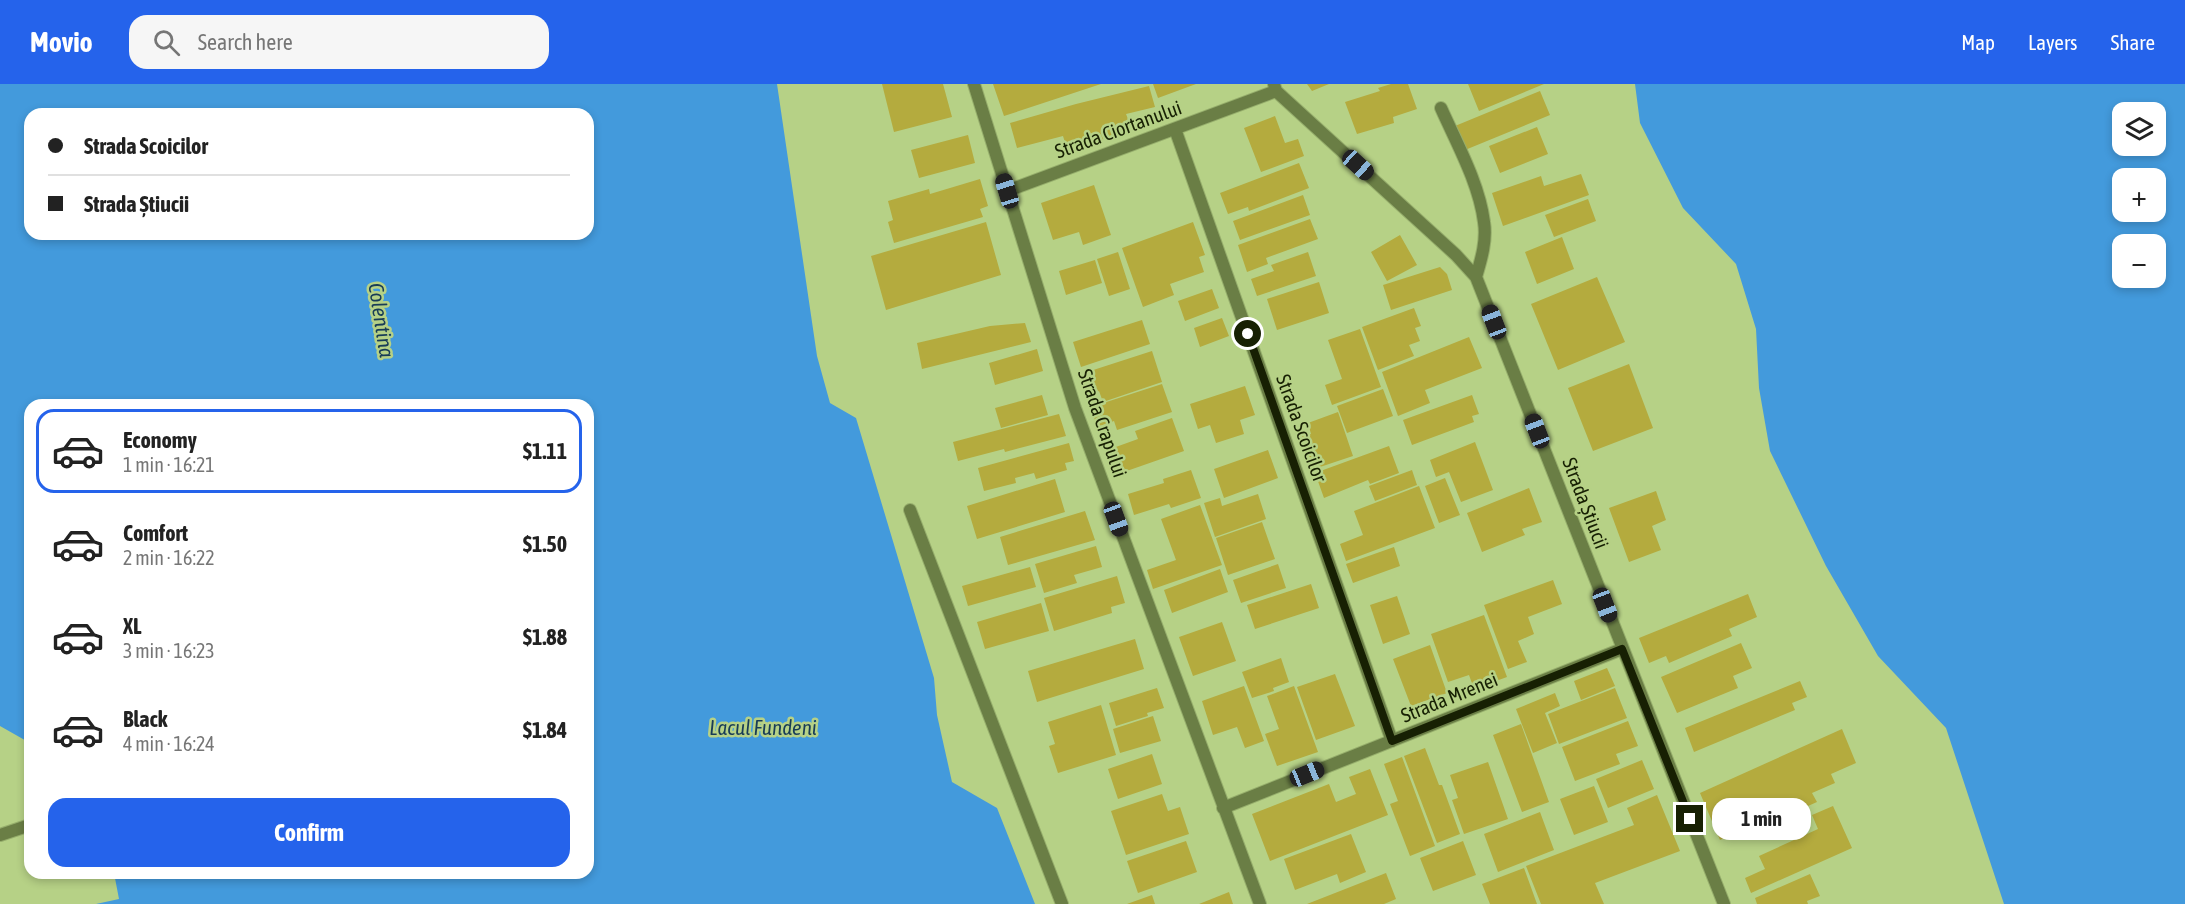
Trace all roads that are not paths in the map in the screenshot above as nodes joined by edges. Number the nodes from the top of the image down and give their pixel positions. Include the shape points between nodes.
1 (974, 84) edge
2 (1275, 87) edge
3 (1441, 108) dead end
4 (1175, 129) junction
5 (1007, 191) junction
6 (1476, 278) junction
7 (910, 510) dead end
8 (1622, 649) junction
9 (1392, 741) junction
10 (1223, 808) junction
11 (24, 827) edge
12 (0, 835) edge
13 (1062, 904) edge
14 (1260, 904) edge
15 (1724, 904) edge

1 - 5 street, Strada Crapului
2 - 4 street, Strada Ciortanului
2 - 6 street, Strada Știucii
3 - 6 street via 1479,199 1485,224
4 - 5 street, Strada Ciortanului
4 - 9 street, Strada Scoicilor
5 - 10 street, Strada Crapului via 1075,408
6 - 8 street, Strada Știucii
7 - 13 street
8 - 9 street, Strada Mrenei
8 - 15 street, Strada Știucii
9 - 10 street, Strada Mrenei
10 - 14 street, Strada Crapului
11 - 12 street

